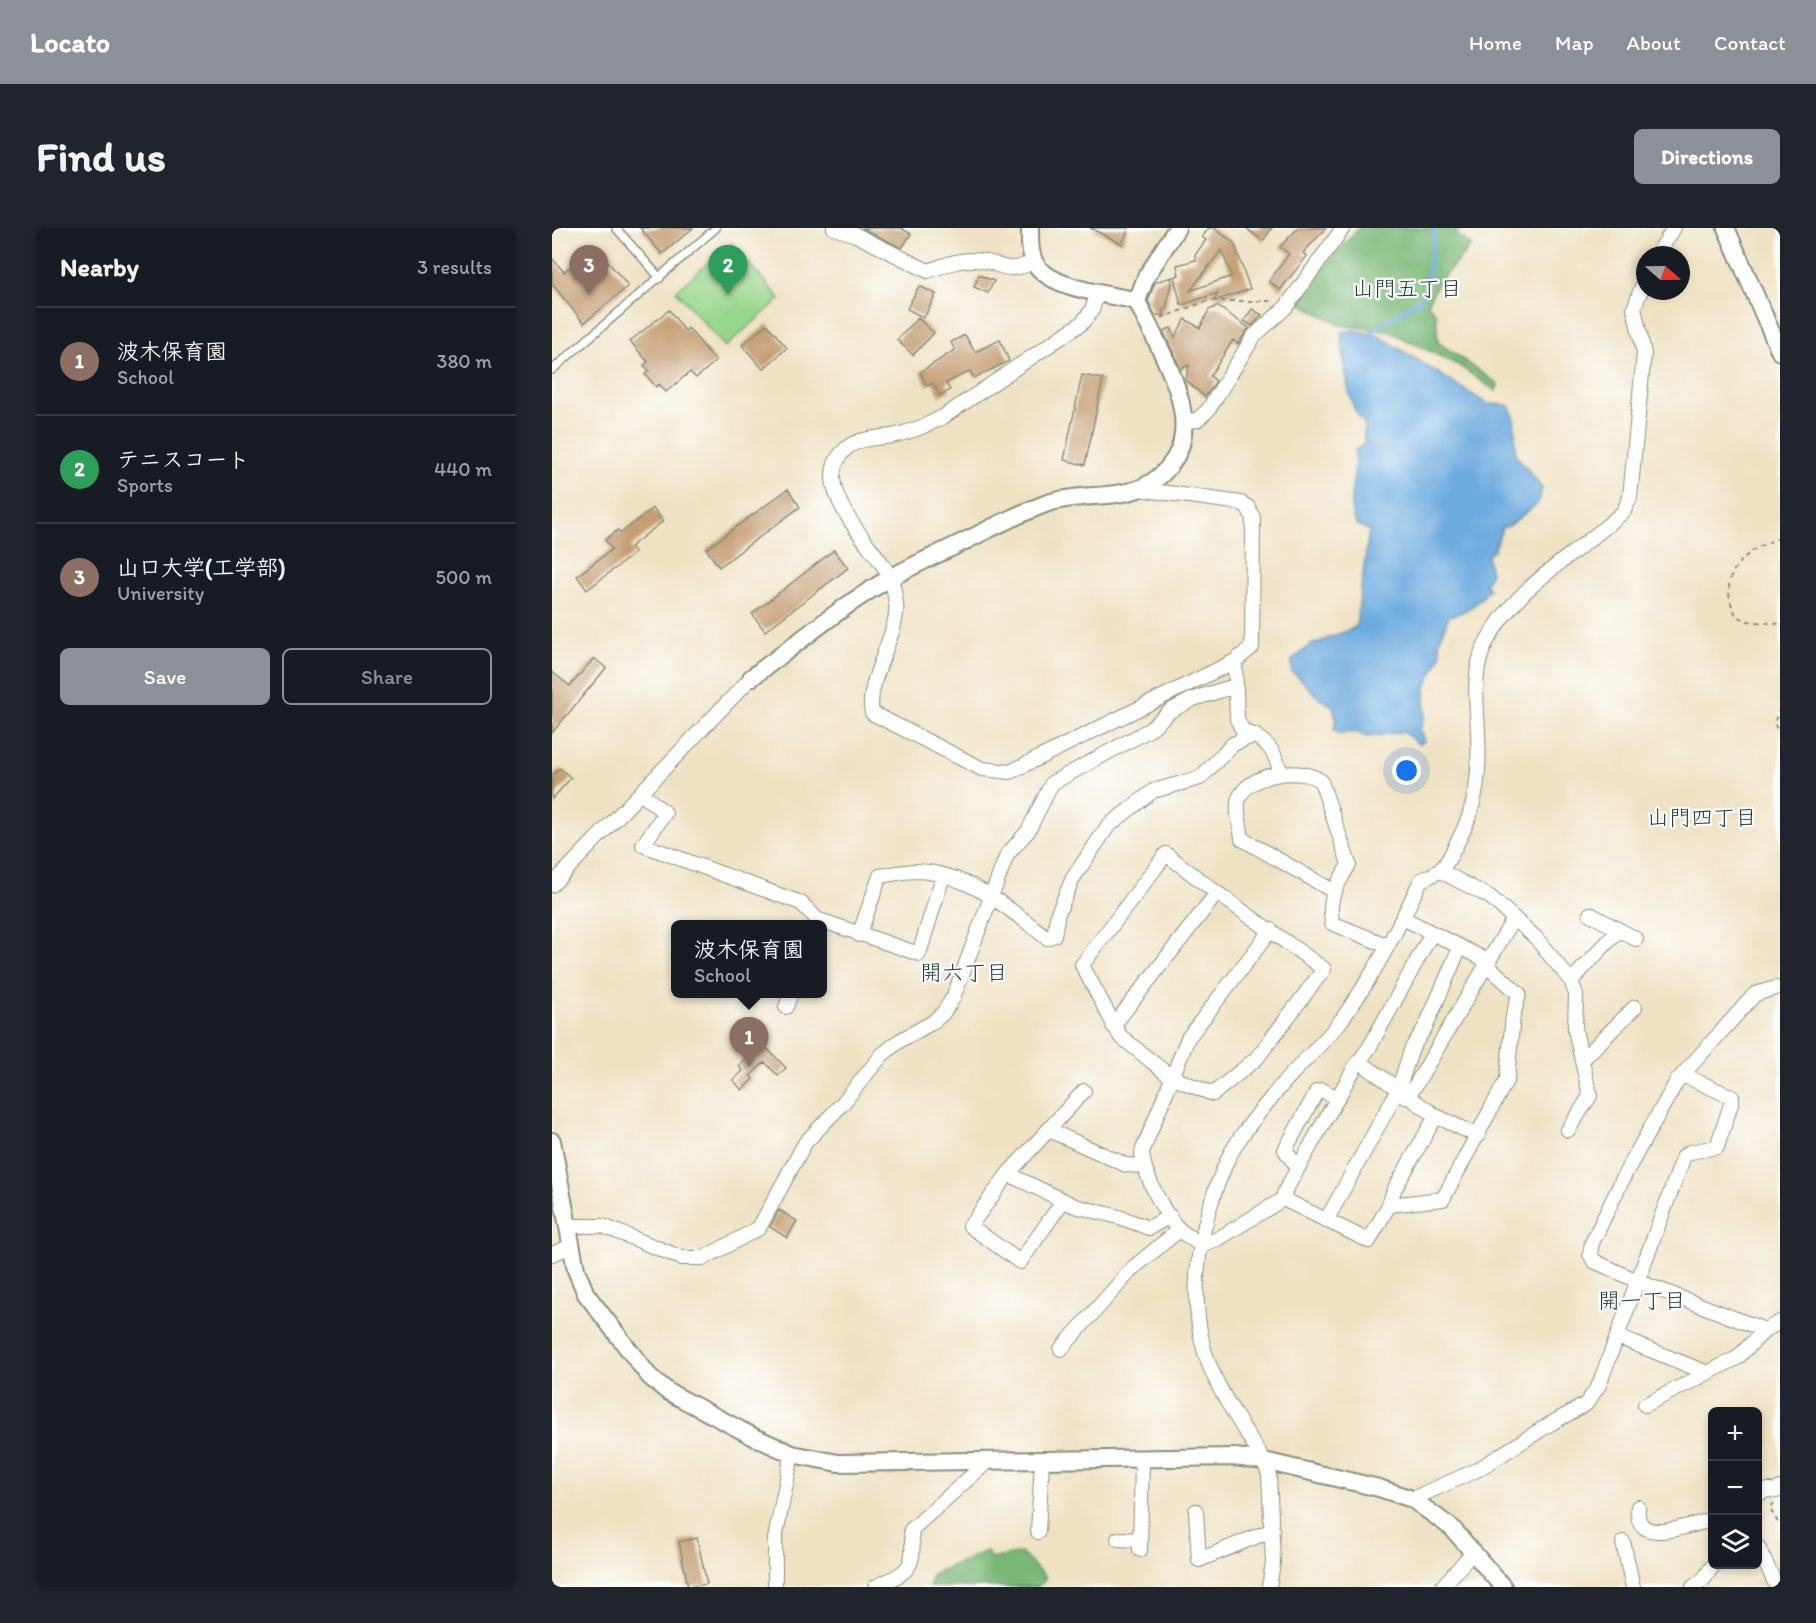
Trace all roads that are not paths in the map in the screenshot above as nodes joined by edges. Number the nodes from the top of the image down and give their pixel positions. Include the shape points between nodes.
1 (616, 228) edge
2 (716, 228) edge
3 (834, 228) edge
4 (1030, 228) edge
5 (1178, 228) edge
6 (1343, 228) edge
7 (1674, 228) edge
8 (1726, 228) edge
9 (1663, 246) edge
10 (1034, 262) junction
11 (660, 278) junction
12 (1098, 292) junction
13 (1637, 300) edge
14 (1137, 301) junction
15 (1775, 322) edge
16 (1780, 352) edge
17 (552, 370) edge
18 (1184, 421) junction
19 (1138, 489) junction
20 (891, 578) junction
21 (1235, 661) junction
22 (751, 678) joint
23 (1235, 686) junction
24 (1255, 735) junction
25 (1281, 774) junction
26 (642, 794) junction
27 (1442, 872) junction
28 (943, 876) junction
29 (552, 885) edge
30 (1335, 892) junction
31 (1216, 893) junction
32 (994, 896) junction
33 (1590, 914) dead end
34 (1403, 918) junction
35 (1514, 918) junction
36 (814, 920) edge
37 (827, 925) edge
38 (1270, 930) junction
39 (1618, 931) junction
40 (1432, 933) junction
41 (859, 934) junction
42 (1636, 939) dead end
43 (1388, 945) junction
44 (1460, 947) junction
45 (1487, 962) junction
46 (1571, 981) junction
47 (1776, 988) dead end
48 (1635, 1007) dead end
49 (1113, 1026) junction
50 (1582, 1059) junction
51 (1360, 1062) junction
52 (1683, 1075) junction
53 (1172, 1077) junction
54 (1084, 1091) dead end
55 (1402, 1093) junction
56 (1337, 1098) junction
57 (1436, 1116) junction
58 (1049, 1130) junction
59 (1568, 1130) dead end
60 (1478, 1136) junction
61 (552, 1141) edge
62 (1142, 1166) junction
63 (1298, 1168) junction
64 (1008, 1174) junction
65 (1283, 1199) junction
66 (1063, 1201) junction
67 (1389, 1205) junction
68 (1170, 1216) junction
69 (562, 1218) edge
70 (1327, 1219) junction
71 (1179, 1230) junction
72 (1200, 1245) junction
73 (572, 1246) junction
74 (552, 1254) edge
75 (1636, 1281) junction
76 (1780, 1322) edge
77 (1765, 1330) junction
78 (1617, 1336) junction
79 (1061, 1348) dead end
80 (1705, 1372) junction
81 (1645, 1406) dead end
82 (792, 1454) junction
83 (1142, 1459) junction
84 (1042, 1461) junction
85 (1264, 1461) junction
86 (987, 1462) junction
87 (1779, 1490) edge
88 (1762, 1492) edge
89 (1412, 1499) junction
90 (1638, 1507) dead end
91 (1196, 1511) dead end
92 (1708, 1521) edge
93 (1272, 1530) junction
94 (1038, 1532) dead end
95 (1118, 1539) dead end
96 (1623, 1542) dead end
97 (1474, 1551) junction
98 (1762, 1555) edge
99 (1711, 1569) edge
100 (775, 1587) edge
101 (875, 1587) edge
102 (1269, 1587) edge
103 (1442, 1587) edge
104 (1503, 1587) edge
105 (1632, 1587) edge
106 (1693, 1587) edge
107 (1777, 1587) edge

1 - 11 lane
2 - 11 lane
3 - 10 street via 928,271 955,261 975,260 1015,270
4 - 10 street
5 - 14 street via 1146,277
6 - 18 street via 1286,307 1254,336 1208,410 1197,420
7 - 9 street
8 - 15 street
10 - 12 street via 1050,279
11 - 17 lane
12 - 14 street
12 - 20 street via 1082,323 943,417 922,428 864,440 849,446 840,456 832,485 838,501
13 - 27 street via 1634,308 1644,353 1630,497 1624,511 1610,524 1531,586 1484,647 1476,670 1478,758 1473,809
14 - 18 street via 1175,385
15 - 16 street
18 - 19 street via 1176,457 1152,483
19 - 20 street via 1051,502
19 - 21 street via 1248,507 1253,518 1252,646
20 - 21 street via 897,609 871,697 872,713 982,769 1010,772 1025,766
20 - 22 street
21 - 23 street
22 - 26 street
23 - 24 street via 1237,719 1243,731
23 - 32 street via 1170,711 1149,730 1052,783 1028,831 1007,855
24 - 25 street via 1276,754
24 - 32 street via 1233,744 1200,777 1153,791 1108,826 1073,878 1058,913 1054,935 1047,938
25 - 30 street via 1305,772 1321,781 1349,864
25 - 30 street via 1255,780 1243,790 1238,801 1242,839
26 - 29 street
26 - 36 street via 665,813 643,845 801,903
27 - 34 street via 1421,880
27 - 35 street via 1490,897
28 - 32 street
28 - 41 street via 918,871 880,876
28 - 41 street via 919,954
30 - 43 street via 1329,902 1332,923
31 - 38 street
31 - 49 street
31 - 49 street via 1166,854 1082,965
32 - 69 street via 953,998 943,1013 882,1055 805,1143 759,1228 716,1253 694,1259 682,1258 603,1226
33 - 39 street
34 - 40 street
34 - 43 street
35 - 45 street
35 - 46 street
37 - 41 street
38 - 53 street via 1188,1038
38 - 53 street via 1324,969 1257,1058 1213,1094
39 - 42 street
39 - 46 street
40 - 44 street
40 - 51 street
43 - 72 street via 1346,1014 1322,1045 1277,1090 1227,1161
44 - 45 street
44 - 55 street via 1446,984 1412,1048
45 - 55 street via 1415,1086
45 - 60 street via 1519,994 1507,1079
46 - 50 street via 1576,994 1575,1030
47 - 52 street via 1755,994
48 - 50 street
49 - 53 street
50 - 59 street via 1590,1096
51 - 55 street
51 - 56 street
52 - 75 street via 1627,1170 1592,1243 1590,1254 1594,1260
52 - 75 street via 1732,1097 1732,1101 1717,1147 1684,1156
53 - 62 street via 1145,1142
54 - 58 street
55 - 57 street
55 - 70 street
56 - 63 street
56 - 63 street via 1317,1091 1285,1150
57 - 60 street
57 - 67 street
58 - 62 street via 1126,1165
58 - 64 street
60 - 67 street via 1443,1199
61 - 69 street
62 - 68 street
63 - 65 street
64 - 66 street
64 - 66 street via 970,1226 1020,1262
65 - 70 street
65 - 72 street via 1218,1239
66 - 68 street via 1149,1228
67 - 70 street via 1369,1241
68 - 71 street
69 - 73 street
71 - 72 street
71 - 79 street via 1133,1268
72 - 85 street via 1196,1296 1204,1351 1234,1413
73 - 74 street
73 - 82 street via 586,1294 649,1376 709,1415
75 - 77 street
75 - 78 street
76 - 77 street
77 - 80 street via 1737,1358
78 - 80 street
78 - 89 street via 1599,1385 1586,1404 1477,1470
80 - 81 street
82 - 86 street via 838,1463
82 - 100 street via 775,1539
83 - 84 street
83 - 85 street via 1249,1457
83 - 95 street via 1141,1545
84 - 86 street
84 - 94 street
85 - 89 street
85 - 93 street via 1269,1474
86 - 101 street via 911,1530 914,1555 904,1573
87 - 88 street
89 - 97 street via 1452,1528
90 - 92 street via 1644,1525 1659,1533
91 - 93 street via 1199,1560
93 - 102 street
96 - 105 street
97 - 103 street
97 - 104 street
98 - 107 street
99 - 106 street

